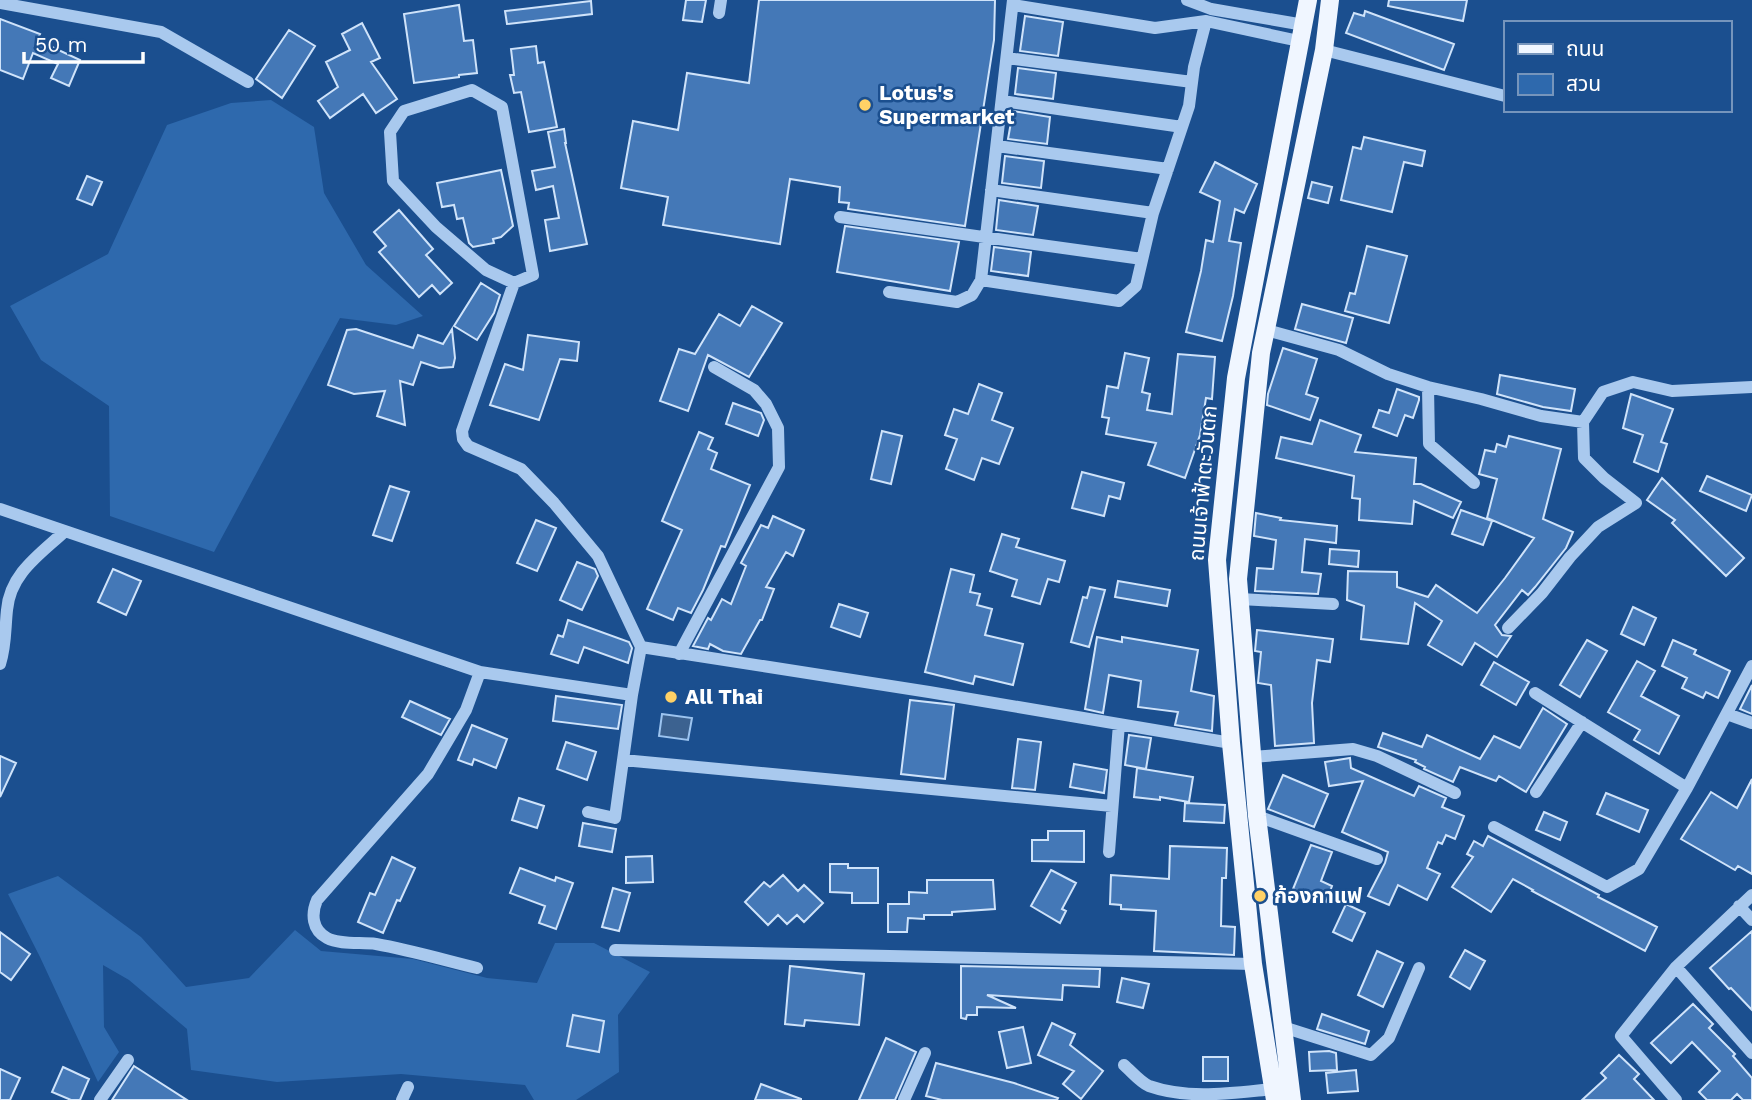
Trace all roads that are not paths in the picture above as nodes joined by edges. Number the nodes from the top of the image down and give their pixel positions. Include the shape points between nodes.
1 (1186, 0) edge
2 (1308, 0) edge
3 (1330, 0) edge
4 (0, 3) edge
5 (1013, 3) edge
6 (1206, 21) junction
7 (1301, 33) junction
8 (1324, 50) junction
9 (1007, 58) junction
10 (248, 82) dead end
11 (1192, 82) junction
12 (1504, 96) edge
13 (1002, 101) junction
14 (1182, 127) junction
15 (997, 146) junction
16 (1168, 169) junction
17 (991, 190) junction
18 (1153, 213) junction
19 (840, 217) dead end
20 (986, 236) junction
21 (1142, 259) junction
22 (981, 280) junction
23 (514, 283) junction
24 (889, 292) dead end
25 (1266, 330) junction
26 (713, 367) dead end
27 (1427, 387) junction
28 (1752, 387) edge
29 (1583, 422) junction
30 (1474, 483) dead end
31 (0, 509) edge
32 (64, 532) junction
33 (1240, 599) junction
34 (1333, 604) dead end
35 (1508, 628) dead end
36 (641, 648) junction
37 (678, 654) junction
38 (0, 664) edge
39 (1752, 666) edge
40 (480, 672) junction
41 (1535, 693) dead end
42 (632, 695) junction
43 (1727, 714) junction
44 (1582, 723) junction
45 (1752, 723) edge
46 (1119, 724) junction
47 (1231, 743) junction
48 (1252, 757) junction
49 (623, 760) junction
50 (1687, 788) junction
51 (1536, 792) dead end
52 (1455, 793) dead end
53 (1112, 806) junction
54 (588, 812) dead end
55 (1257, 816) junction
56 (1494, 827) dead end
57 (1109, 852) dead end
58 (1377, 859) dead end
59 (1752, 895) edge
60 (1740, 906) junction
61 (1752, 920) edge
62 (615, 950) dead end
63 (1253, 964) junction
64 (1676, 967) junction
65 (477, 968) dead end
66 (1419, 968) dead end
67 (1283, 1027) junction
68 (925, 1053) dead end
69 (1752, 1053) edge
70 (128, 1060) dead end
71 (1124, 1065) dead end
72 (408, 1087) dead end
73 (1274, 1094) edge
74 (100, 1100) edge
75 (402, 1100) edge
76 (904, 1100) edge
77 (1292, 1100) edge
78 (1676, 1100) edge

1 - 7 street
2 - 7 main road, ถนนเจ้าฟ้าตะวันตก
3 - 8 main road, ถนนเจ้าฟ้าตะวันตก
4 - 10 street via 161,32
5 - 6 street via 1155,28
5 - 9 street
6 - 7 street
6 - 11 street
7 - 47 main road, ถนนเจ้าฟ้าตะวันตก via 1236,378 1217,560
8 - 12 street
8 - 25 main road, ถนนเจ้าฟ้าตะวันตก
9 - 11 street
9 - 13 street
11 - 14 street
13 - 14 street
13 - 15 street
14 - 16 street
15 - 16 street
15 - 17 street
16 - 18 street
17 - 18 street
17 - 20 street
18 - 21 street
19 - 20 street
20 - 21 street
20 - 22 street
21 - 22 street via 1136,286 1119,301
22 - 24 street via 972,295 957,302
23 - 23 street via 533,275 502,107 472,90 404,111 390,132 393,181 436,227 486,270
23 - 36 street via 463,439 468,446 521,469 554,503 598,556
25 - 27 street via 1339,350
25 - 33 main road, ถนนเจ้าฟ้าตะวันตก via 1238,579
26 - 37 street via 754,390 766,404 778,428 779,467
27 - 29 street
27 - 30 street via 1429,444
28 - 29 street via 1672,391 1633,382 1603,392
29 - 35 street via 1584,458 1636,503 1598,527
31 - 32 street
32 - 38 street via 21,572 10,592
32 - 40 street
33 - 34 street
33 - 48 main road, ถนนเจ้าฟ้าตะวันตก
36 - 37 street
36 - 42 street
37 - 46 street
39 - 43 street
40 - 42 street
40 - 65 street via 466,710 428,774 312,911 326,938
41 - 44 street
42 - 49 street
43 - 45 street
43 - 50 street
44 - 50 street
44 - 51 street
46 - 47 street
46 - 53 street
47 - 63 main road, ถนนเจ้าฟ้าตะวันตก
48 - 52 street via 1353,749
48 - 55 main road, ถนนเจ้าฟ้าตะวันตก
49 - 53 street
49 - 54 street via 615,818
50 - 56 street via 1639,869 1607,887
53 - 57 street
55 - 58 street
55 - 67 main road, ถนนเจ้าฟ้าตะวันตก
59 - 60 street
60 - 61 street
60 - 64 street
62 - 63 street
63 - 73 main road, ถนนเจ้าฟ้าตะวันตก
64 - 69 street
64 - 78 street via 1621,1036
66 - 67 street via 1389,1038 1371,1055
67 - 77 main road, ถนนเจ้าฟ้าตะวันตก
68 - 76 street
70 - 74 street
71 - 73 street via 1147,1085 1169,1093 1199,1097
72 - 75 street

